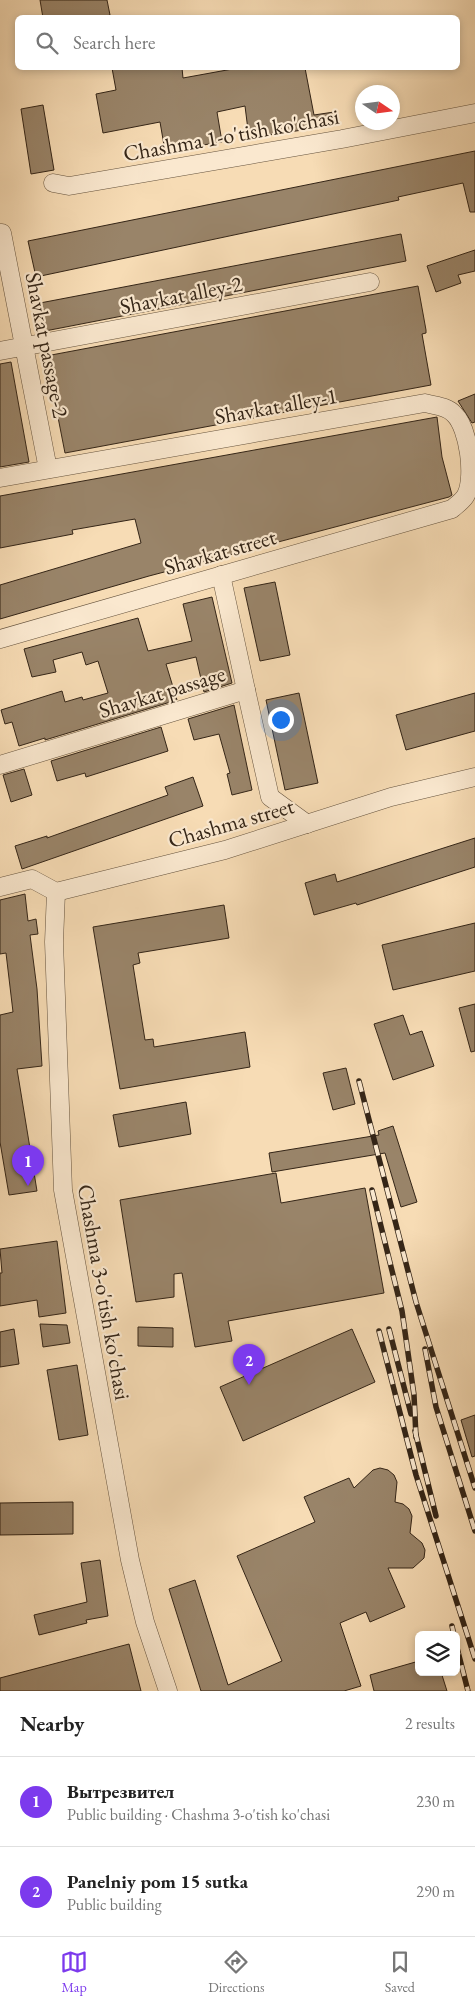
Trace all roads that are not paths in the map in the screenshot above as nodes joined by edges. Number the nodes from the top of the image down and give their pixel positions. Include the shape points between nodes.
1 (475, 114) edge
2 (53, 183) dead end
3 (0, 233) edge
4 (370, 282) dead end
5 (25, 347) junction
6 (0, 352) edge
7 (470, 431) edge
8 (48, 469) junction
9 (0, 478) edge
10 (452, 509) joint
11 (221, 575) junction
12 (0, 639) edge
13 (246, 690) junction
14 (0, 765) edge
15 (475, 777) edge
16 (307, 824) junction
17 (0, 887) edge
18 (56, 892) junction
19 (168, 1691) edge

1 - 2 street, Chashma 1-o'tish ko'chasi via 69,186
3 - 5 street, Shavkat passage-2
4 - 5 street, Shavkat alley-2
5 - 6 street, Shavkat alley-2
5 - 8 street, Shavkat passage-2
7 - 8 street, Shavkat alley-1 via 446,408 414,404
7 - 10 street, Shavkat alley-1 via 470,483 466,496
8 - 9 street, Shavkat alley-1
10 - 11 street, Shavkat street
11 - 12 street, Shavkat street
11 - 13 street
13 - 14 street, Shavkat passage
13 - 16 street, Shavkat passage via 270,797
15 - 16 street, Chashma street via 391,797
16 - 18 street, Chashma street via 225,850
17 - 18 street via 32,879
18 - 19 street, Chashma 3-o'tish ko'chasi via 54,942 63,1190 130,1560 145,1622

